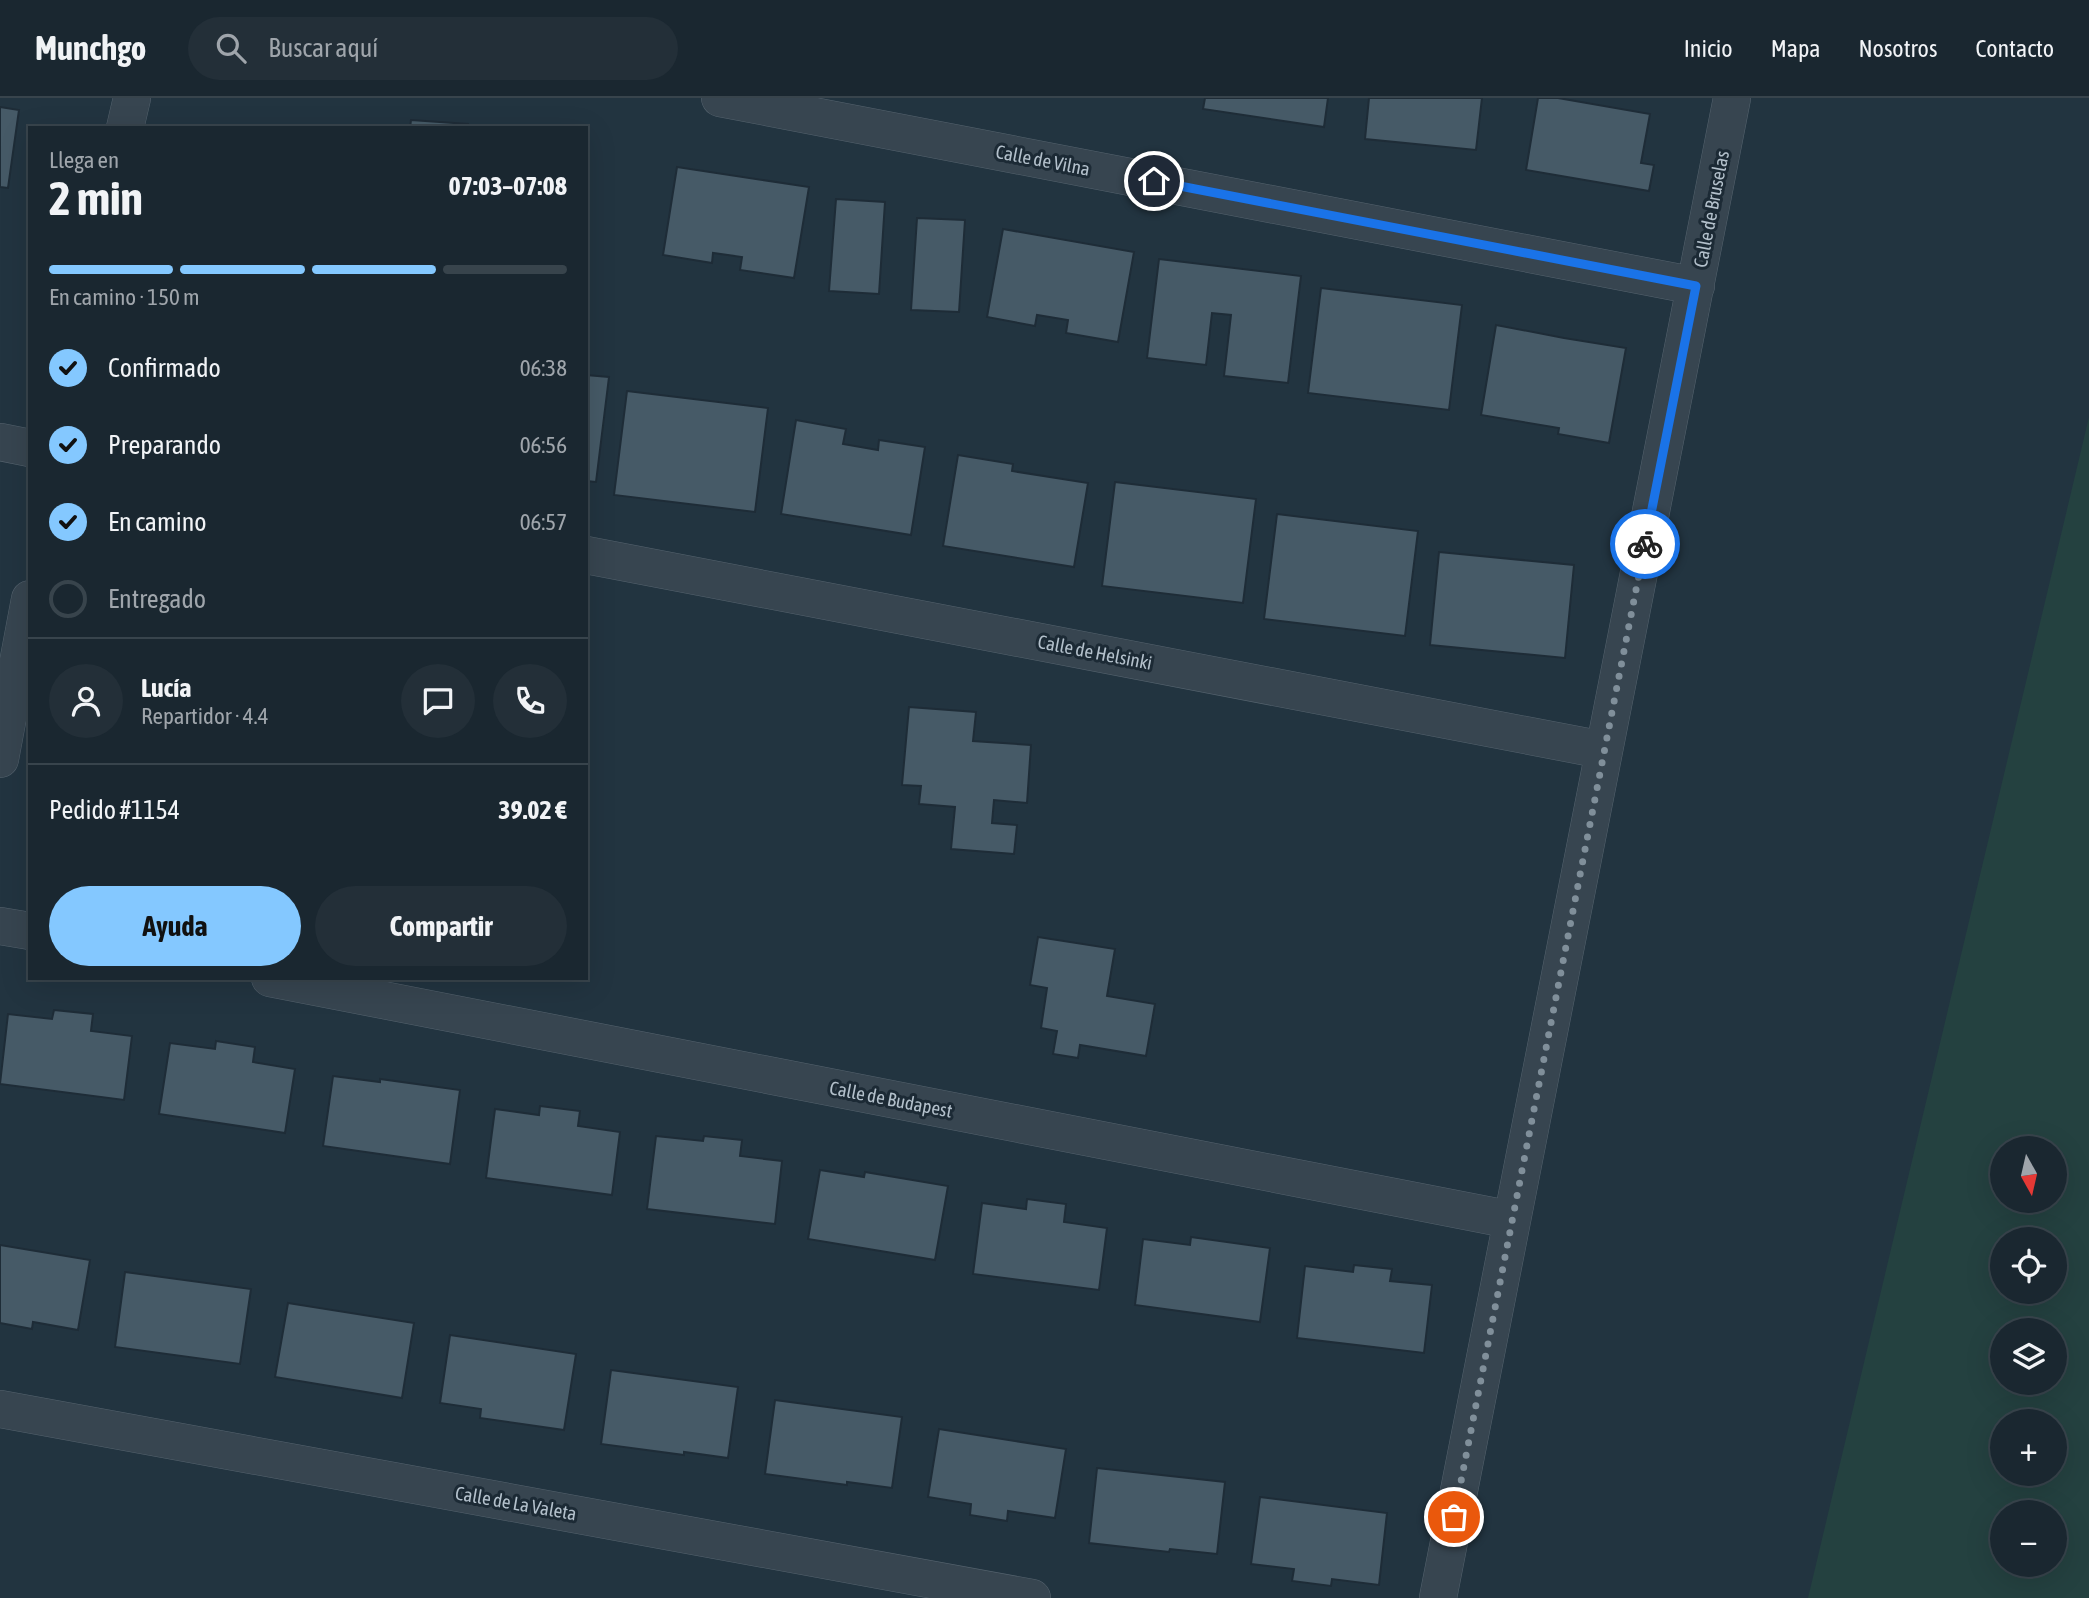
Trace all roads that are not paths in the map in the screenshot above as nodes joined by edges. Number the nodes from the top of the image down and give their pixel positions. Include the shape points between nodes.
1 (132, 98) edge
2 (720, 98) edge
3 (1732, 98) edge
4 (125, 126) edge
5 (1696, 286) junction
6 (0, 442) edge
7 (28, 448) edge
8 (588, 555) edge
9 (28, 610) edge
10 (1603, 750) junction
11 (0, 760) edge
12 (0, 926) edge
13 (28, 931) edge
14 (280, 980) edge
15 (1512, 1220) junction
16 (0, 1409) edge
17 (1032, 1598) edge
18 (1437, 1598) edge

1 - 4 street
2 - 5 street, Calle de Vilna
3 - 5 street, Calle de Bruselas
5 - 10 street, Calle de Bruselas
6 - 7 street
8 - 10 street, Calle de Helsinki
9 - 11 street
10 - 15 street, Calle de Bruselas
12 - 13 street
14 - 15 street, Calle de Budapest
15 - 18 street, Calle de Bruselas
16 - 17 street, Calle de La Valeta

